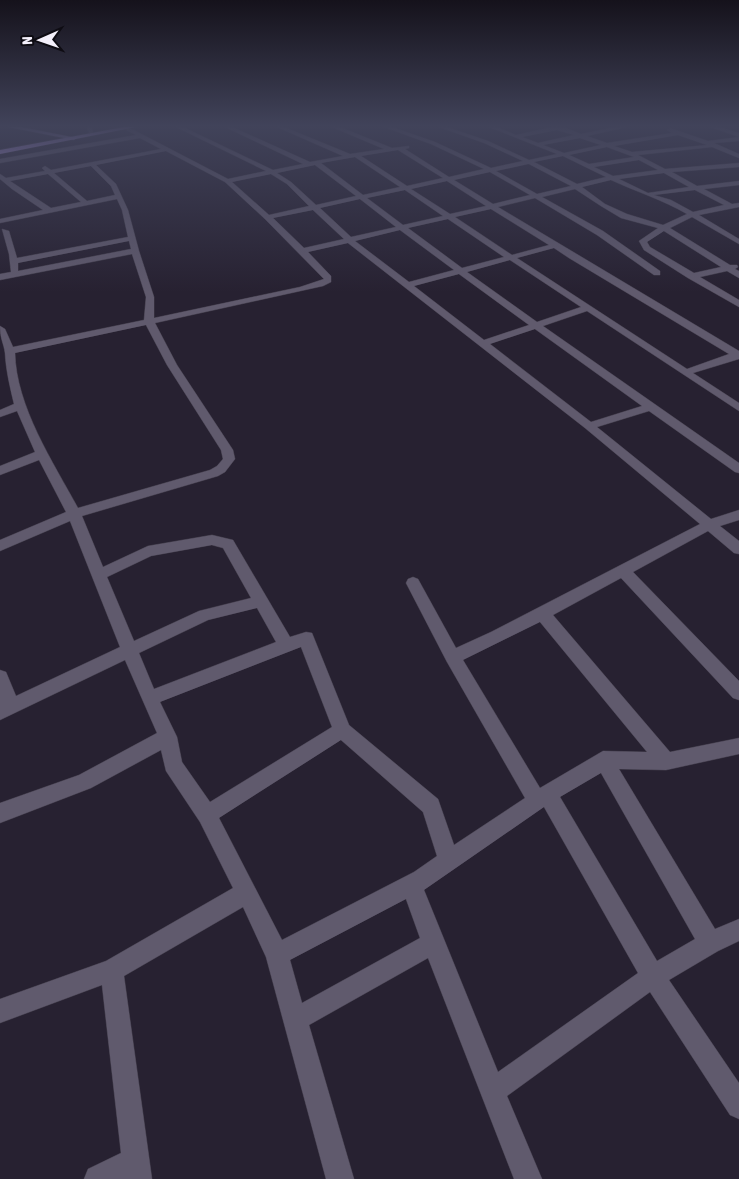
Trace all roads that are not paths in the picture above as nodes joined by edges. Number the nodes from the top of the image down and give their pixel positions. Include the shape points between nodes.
1 (8, 182) edge
2 (62, 182) edge
3 (112, 182) edge
4 (228, 182) edge
5 (288, 182) edge
6 (341, 182) edge
7 (397, 182) edge
8 (436, 182) edge
9 (455, 182) edge
10 (511, 182) edge
11 (568, 182) edge
12 (594, 182) edge
13 (620, 182) edge
14 (688, 182) edge
15 (739, 184) edge
16 (576, 186) junction
17 (699, 187) junction
18 (407, 188) junction
19 (19, 192) junction
20 (9, 193) dead end
21 (645, 194) junction
22 (119, 196) junction
23 (534, 196) junction
24 (362, 198) junction
25 (87, 204) junction
26 (735, 205) edge
27 (315, 207) junction
28 (494, 207) junction
29 (739, 210) edge
30 (50, 211) junction
31 (692, 214) junction
32 (448, 216) junction
33 (268, 217) junction
34 (0, 221) edge
35 (400, 228) junction
36 (665, 228) junction
37 (5, 231) dead end
38 (130, 234) junction
39 (92, 237) dead end
40 (349, 240) junction
41 (739, 242) edge
42 (556, 245) junction
43 (135, 250) junction
44 (303, 251) junction
45 (510, 258) junction
46 (14, 261) junction
47 (739, 266) edge
48 (729, 268) junction
49 (460, 271) junction
50 (656, 273) dead end
51 (14, 274) junction
52 (739, 275) edge
53 (691, 276) junction
54 (0, 277) edge
55 (406, 286) junction
56 (739, 304) edge
57 (588, 308) junction
58 (150, 321) junction
59 (536, 327) junction
60 (0, 329) edge
61 (484, 343) junction
62 (10, 351) junction
63 (738, 355) edge
64 (687, 372) junction
65 (20, 406) junction
66 (651, 407) junction
67 (739, 408) edge
68 (0, 414) edge
69 (589, 426) junction
70 (42, 454) junction
71 (739, 469) edge
72 (0, 470) edge
73 (74, 514) junction
74 (739, 515) edge
75 (711, 524) junction
76 (0, 546) edge
77 (739, 549) edge
78 (624, 572) junction
79 (99, 575) junction
80 (413, 583) dead end
81 (261, 601) junction
82 (542, 613) junction
83 (286, 645) junction
84 (129, 650) junction
85 (453, 657) junction
86 (0, 678) edge
87 (739, 693) edge
88 (149, 698) junction
89 (5, 709) edge
90 (342, 730) junction
91 (168, 737) junction
92 (739, 746) edge
93 (603, 760) junction
94 (666, 761) junction
95 (542, 798) junction
96 (0, 813) edge
97 (207, 815) junction
98 (412, 886) junction
99 (247, 892) junction
100 (739, 930) edge
101 (433, 943) junction
102 (710, 943) junction
103 (277, 955) junction
104 (112, 970) junction
105 (653, 976) junction
106 (0, 1011) edge
107 (294, 1020) junction
108 (493, 1091) junction
109 (739, 1106) edge
110 (138, 1169) edge
111 (98, 1179) edge
112 (340, 1179) edge
113 (528, 1179) edge

1 - 19 street
2 - 25 street
3 - 22 street
4 - 33 street
5 - 27 street
6 - 24 street
7 - 18 street
8 - 18 street
9 - 28 street
10 - 23 street
11 - 16 street
12 - 16 street
13 - 21 street
14 - 17 street
15 - 17 street
16 - 23 street
16 - 36 street via 624,216
17 - 21 street
17 - 26 street
18 - 24 street
18 - 32 street
19 - 20 street
19 - 30 street
21 - 31 street via 669,201
22 - 25 street
22 - 38 street
23 - 28 street
23 - 50 street via 600,233
24 - 27 street
24 - 35 street
25 - 30 street
26 - 29 street
26 - 31 street
27 - 33 street
27 - 40 street
28 - 32 street
28 - 42 street
30 - 34 street
31 - 36 street
31 - 41 street
32 - 35 street
32 - 45 street
33 - 44 street
35 - 40 street
35 - 49 street
36 - 48 street
36 - 53 street via 643,241 644,244
37 - 46 street
38 - 39 street
38 - 43 street
38 - 46 street via 83,242
40 - 44 street
40 - 55 street
42 - 45 street
42 - 63 street
43 - 51 street
43 - 58 street via 150,298
44 - 58 street via 328,280 302,289
45 - 49 street
45 - 57 street
46 - 51 street
47 - 48 street
48 - 52 street
48 - 53 street
49 - 55 street
49 - 59 street
51 - 54 street
53 - 56 street
55 - 61 street
57 - 59 street
57 - 64 street
58 - 62 street
58 - 73 street via 172,365 228,450 229,459 221,470 214,473
59 - 61 street
59 - 66 street
60 - 62 street
61 - 69 street
62 - 65 street via 10,367
63 - 64 street
64 - 67 street
65 - 68 street
65 - 70 street
66 - 69 street
66 - 71 street
69 - 75 street
70 - 72 street
70 - 73 street
73 - 76 street
73 - 79 street
74 - 75 street
75 - 77 street
75 - 78 street
78 - 82 street
78 - 87 street
79 - 81 street via 148,551 219,541 228,544
79 - 84 street
80 - 85 street
81 - 83 street
81 - 84 street via 204,615
82 - 85 street
82 - 94 street
83 - 88 street
83 - 90 street via 306,638
84 - 88 street
84 - 89 street
85 - 95 street
86 - 89 street
88 - 91 street
90 - 97 street
90 - 98 street via 430,806 449,860
91 - 96 street via 84,782
91 - 97 street via 173,765
92 - 94 street
93 - 94 street
93 - 95 street
93 - 102 street
95 - 98 street
95 - 105 street
97 - 99 street
98 - 101 street
98 - 103 street
99 - 103 street
99 - 104 street
100 - 102 street
101 - 107 street
101 - 108 street
102 - 105 street
103 - 107 street
104 - 106 street
104 - 110 street
105 - 108 street
105 - 109 street
107 - 112 street
108 - 113 street
110 - 111 street

